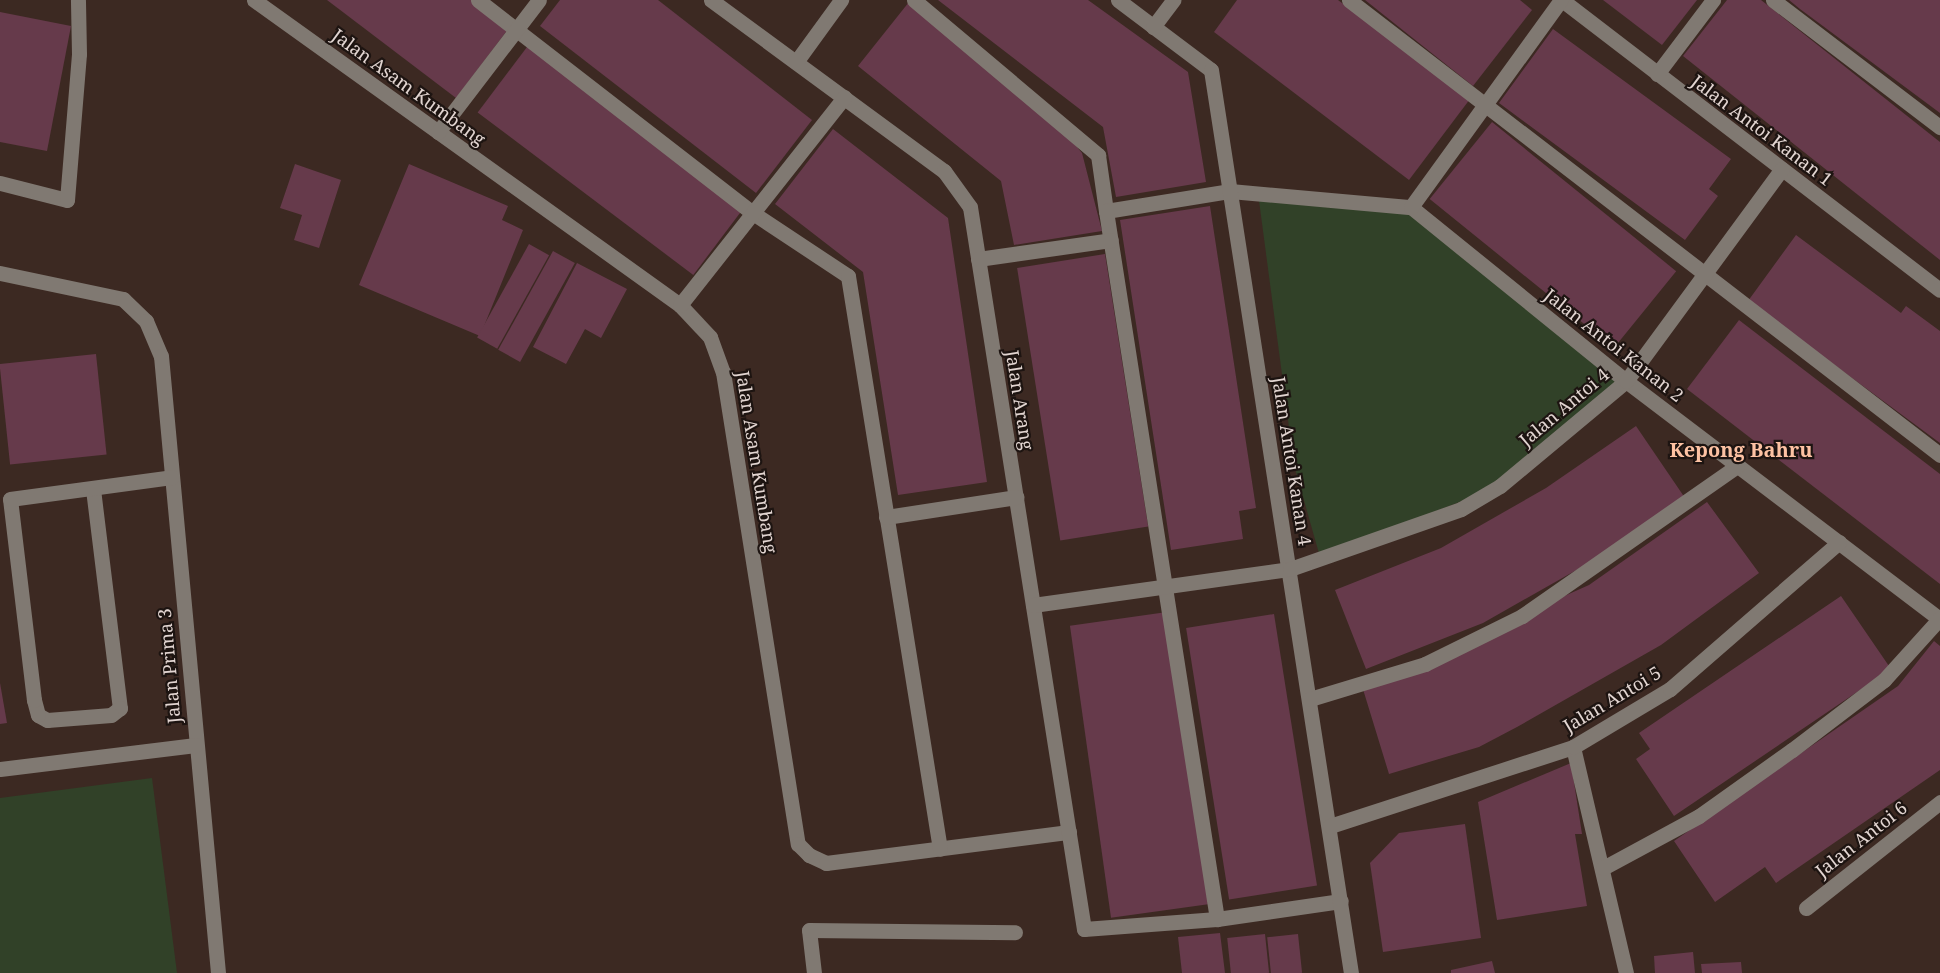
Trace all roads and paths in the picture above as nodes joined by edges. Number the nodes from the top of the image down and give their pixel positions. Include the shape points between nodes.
1 (78, 0) edge
2 (254, 0) edge
3 (478, 0) edge
4 (539, 0) edge
5 (711, 0) edge
6 (841, 0) edge
7 (914, 0) edge
8 (1118, 0) edge
9 (1173, 0) edge
10 (1349, 0) edge
11 (1562, 0) edge
12 (1713, 0) edge
13 (1773, 0) edge
14 (1153, 27) junction
15 (517, 29) junction
16 (796, 62) junction
17 (1657, 74) junction
18 (844, 98) junction
19 (1486, 103) junction
20 (1940, 127) edge
21 (438, 132) junction
22 (1782, 169) junction
23 (0, 183) edge
24 (1230, 191) junction
25 (1411, 207) junction
26 (1106, 211) junction
27 (753, 213) junction
28 (1111, 240) junction
29 (978, 259) junction
30 (0, 273) edge
31 (1704, 275) junction
32 (1940, 290) edge
33 (680, 305) junction
34 (1626, 381) junction
35 (1940, 454) edge
36 (1737, 465) junction
37 (172, 477) junction
38 (93, 489) junction
39 (1016, 498) junction
40 (5, 500) edge
41 (886, 516) junction
42 (1839, 542) junction
43 (1290, 569) junction
44 (1166, 587) junction
45 (1033, 605) junction
46 (1940, 619) edge
47 (1310, 699) junction
48 (196, 745) junction
49 (1573, 747) junction
50 (0, 769) edge
51 (1940, 802) edge
52 (1330, 826) junction
53 (1069, 832) junction
54 (940, 849) junction
55 (1603, 868) junction
56 (1341, 902) junction
57 (1806, 908) dead end
58 (1217, 919) junction
59 (1015, 933) dead end
60 (218, 973) edge
61 (814, 973) edge
62 (1351, 973) edge
63 (1626, 973) edge

1 - 23 street via 79,54 68,200
2 - 21 street, Jalan Asam Kumbang
3 - 15 street
4 - 15 street
5 - 16 street, Jalan Arang
6 - 16 street
7 - 26 street via 1098,155
8 - 14 street, Jalan Antoi Kanan 4
9 - 14 street
10 - 19 street
11 - 17 street, Jalan Antoi Kanan 1
11 - 19 street
12 - 17 street
13 - 20 street
14 - 24 street, Jalan Antoi Kanan 4 via 1211,70
15 - 21 street
15 - 27 street
16 - 18 street, Jalan Arang
17 - 22 street, Jalan Antoi Kanan 1
18 - 27 street
18 - 29 street, Jalan Arang via 944,171 970,207
19 - 25 street
19 - 31 street
21 - 33 street, Jalan Asam Kumbang
22 - 31 street, Jalan Antoi 4
22 - 32 street, Jalan Antoi Kanan 1
24 - 25 street
24 - 26 street
24 - 43 street, Jalan Antoi Kanan 4
25 - 34 street, Jalan Antoi Kanan 2
26 - 28 street
27 - 33 street
27 - 41 street via 848,276
28 - 29 street
28 - 44 street
29 - 39 street, Jalan Arang
30 - 37 street, Jalan Prima 3 via 123,298 146,321 161,356
31 - 34 street, Jalan Antoi 4
31 - 35 street
33 - 54 street, Jalan Asam Kumbang via 710,337 723,372 798,844 826,863
34 - 36 street, Jalan Antoi Kanan 2
34 - 43 street, Jalan Antoi 4 via 1500,486 1461,510
36 - 42 street, Jalan Antoi Kanan 2
36 - 47 street via 1522,616 1425,664
37 - 38 street
37 - 48 street, Jalan Prima 3
38 - 40 street
38 - 40 street via 120,708 111,715 47,720 38,715
39 - 41 street
39 - 45 street, Jalan Arang
41 - 54 street
42 - 46 street, Jalan Antoi Kanan 2
42 - 49 street, Jalan Antoi 5 via 1670,689
43 - 44 street, Jalan Antoi 4
43 - 47 street, Jalan Antoi Kanan 4
44 - 45 street, Jalan Antoi 4
44 - 58 street
45 - 53 street, Jalan Arang
46 - 55 street via 1884,680 1792,750 1699,816
47 - 52 street, Jalan Antoi Kanan 4
48 - 50 street
48 - 60 street, Jalan Prima 3
49 - 52 street, Jalan Antoi 5
49 - 55 street
51 - 57 street, Jalan Antoi 6
52 - 56 street, Jalan Antoi Kanan 4
53 - 54 street, Jalan Asam Kumbang
53 - 58 street, Jalan Arang via 1084,928
55 - 63 street
56 - 58 street
56 - 62 street, Jalan Antoi Kanan 4
59 - 61 street via 809,930

